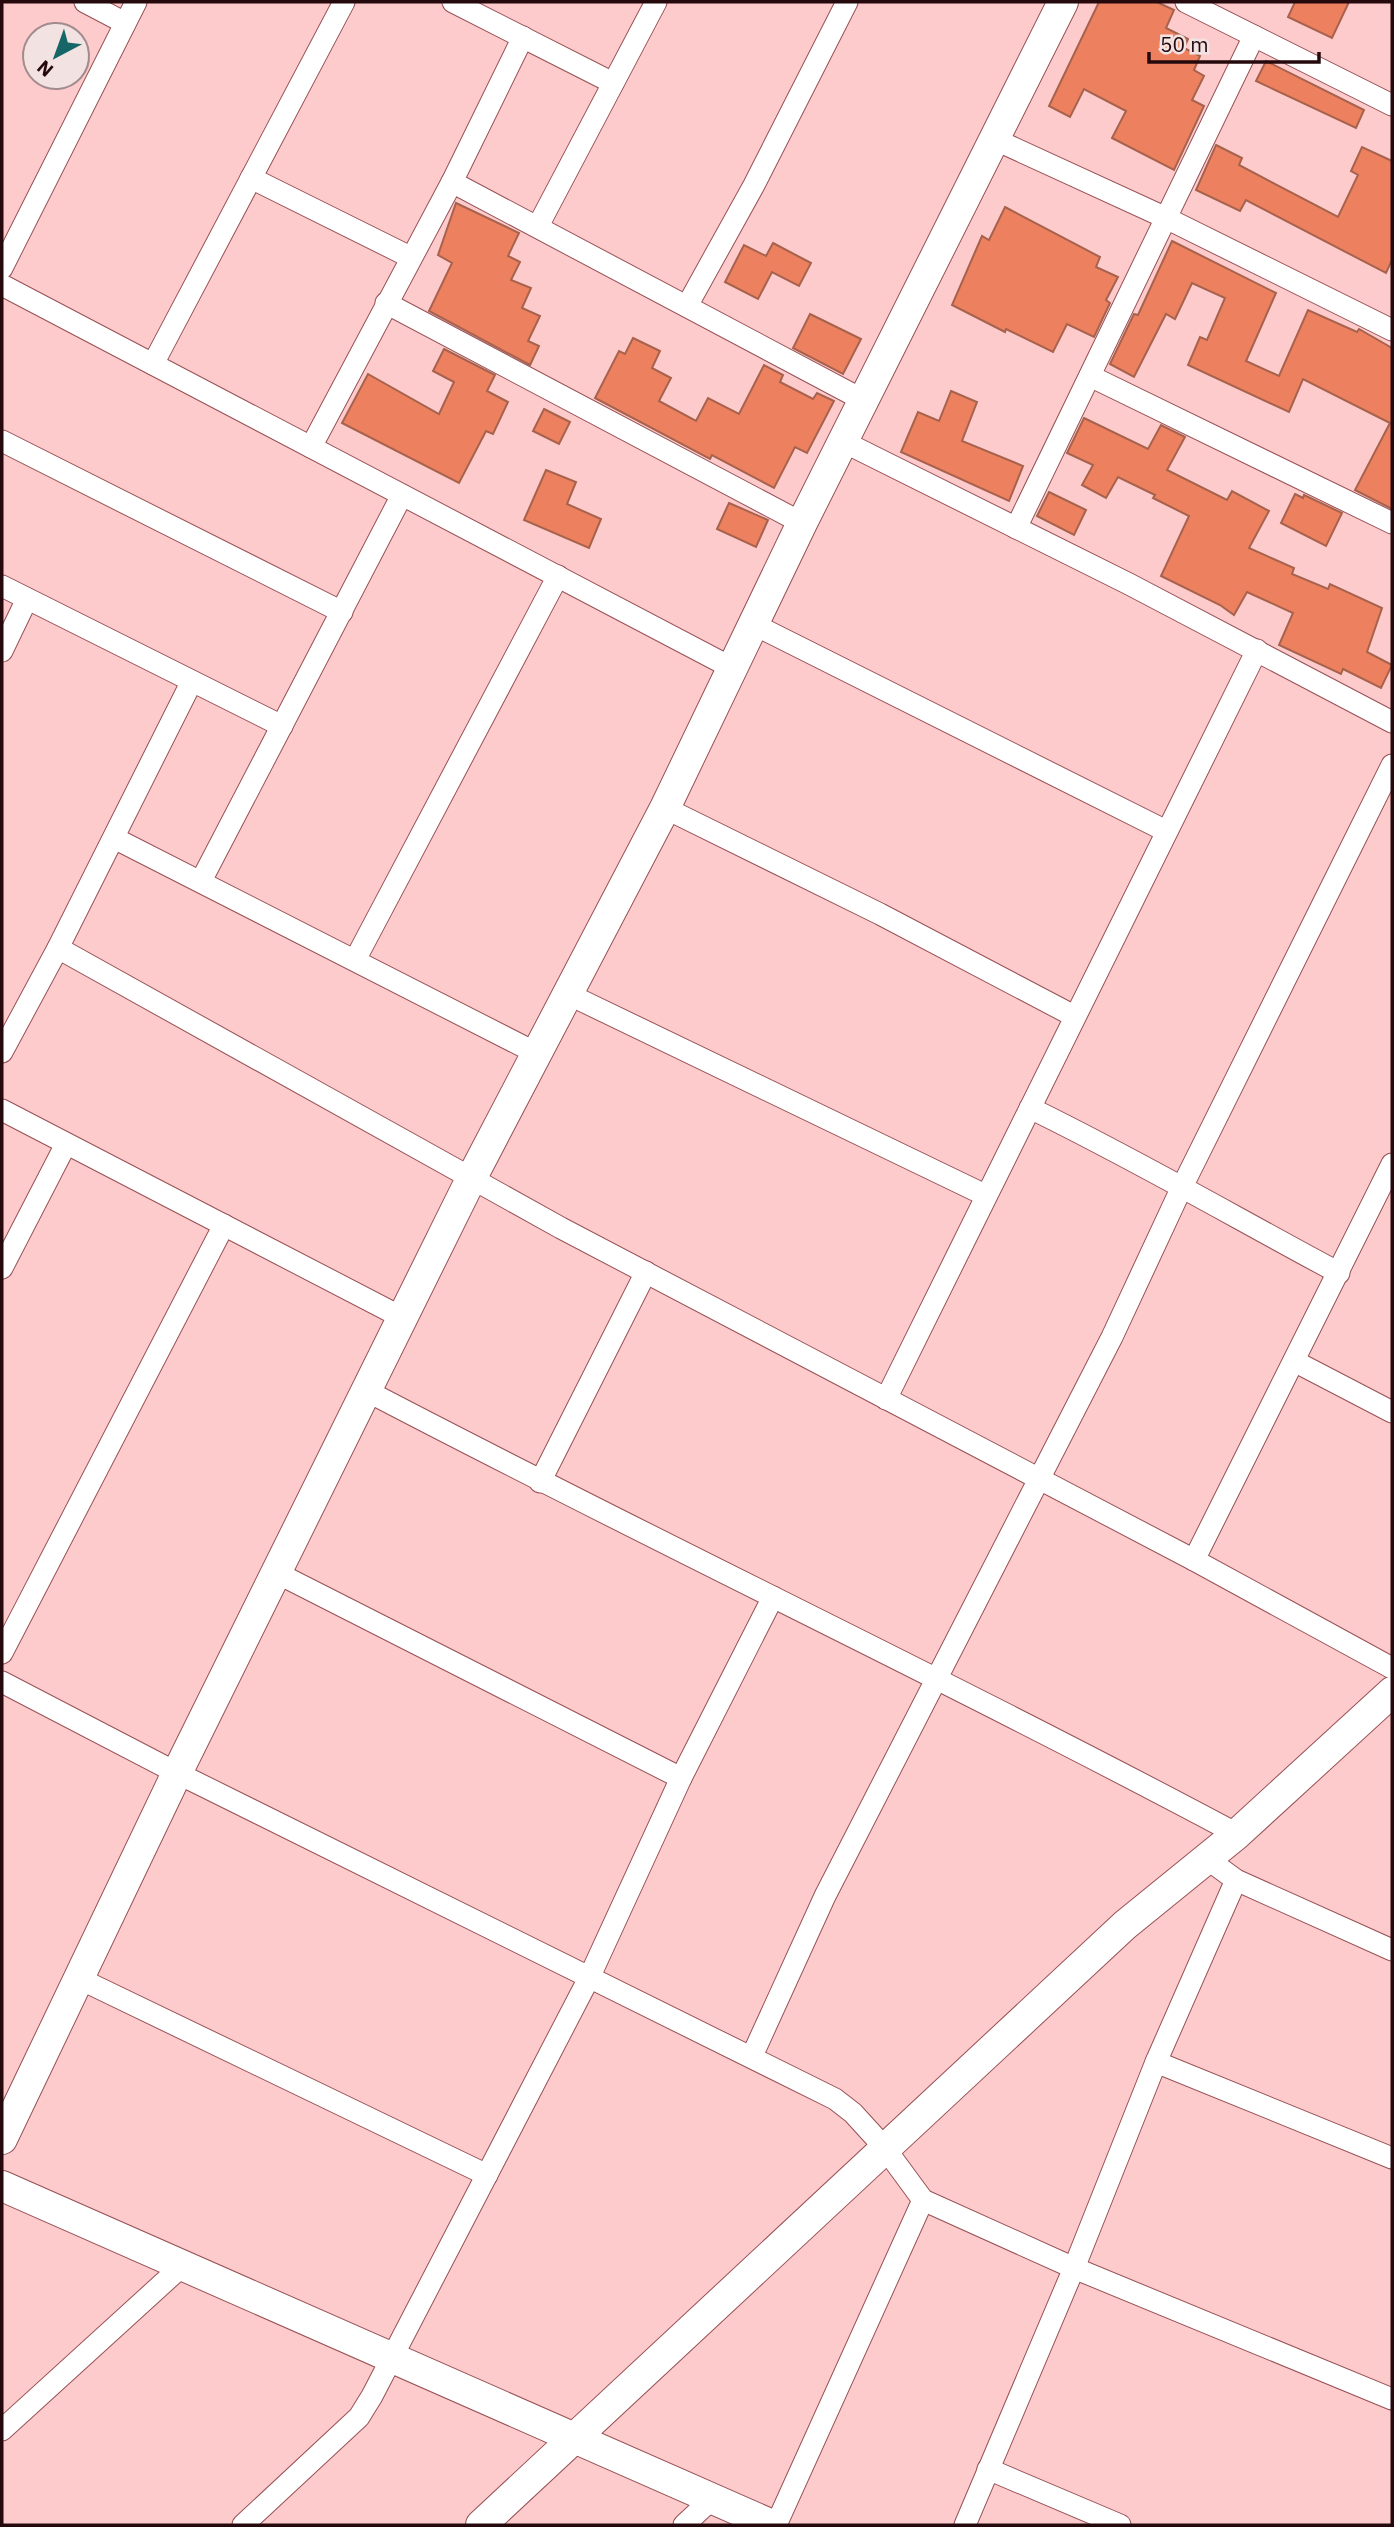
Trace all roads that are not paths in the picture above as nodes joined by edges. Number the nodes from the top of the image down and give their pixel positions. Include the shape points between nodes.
1 (85, 2) edge
2 (136, 2) edge
3 (344, 2) edge
4 (453, 2) edge
5 (656, 2) edge
6 (847, 2) edge
7 (1063, 2) edge
8 (1186, 2) edge
9 (125, 23) junction
10 (1254, 36) junction
11 (523, 37) junction
12 (613, 83) junction
13 (1392, 105) edge
14 (994, 139) junction
15 (251, 178) junction
16 (452, 182) junction
17 (1164, 216) junction
18 (538, 226) junction
19 (411, 257) junction
20 (2, 268) edge
21 (2, 285) edge
22 (387, 303) junction
23 (687, 306) junction
24 (1392, 330) edge
25 (153, 364) junction
26 (1090, 376) junction
27 (863, 400) junction
28 (2, 440) edge
29 (844, 442) junction
30 (311, 447) junction
31 (402, 495) junction
32 (802, 523) junction
33 (1392, 523) edge
34 (1016, 528) junction
35 (558, 576) junction
36 (2, 586) edge
37 (27, 599) junction
38 (342, 612) junction
39 (755, 625) junction
40 (1257, 650) junction
41 (2, 651) edge
42 (734, 669) junction
43 (191, 683) junction
44 (1392, 722) edge
45 (282, 726) junction
46 (1392, 765) edge
47 (665, 808) junction
48 (1166, 831) junction
49 (114, 838) junction
50 (201, 881) junction
51 (58, 948) junction
52 (355, 960) junction
53 (570, 995) junction
54 (1074, 1016) junction
55 (2, 1052) edge
56 (538, 1055) junction
57 (1030, 1108) junction
58 (2, 1110) edge
59 (66, 1144) junction
60 (1390, 1176) edge
61 (471, 1179) junction
62 (1181, 1189) junction
63 (985, 1195) junction
64 (224, 1225) junction
65 (2, 1268) edge
66 (646, 1272) junction
67 (1339, 1273) junction
68 (403, 1318) junction
69 (1294, 1361) junction
70 (367, 1391) junction
71 (886, 1399) junction
72 (1392, 1412) edge
73 (1038, 1479) junction
74 (540, 1482) junction
75 (1194, 1560) junction
76 (277, 1573) junction
77 (773, 1597) junction
78 (2, 1654) edge
79 (1392, 1668) edge
80 (936, 1678) junction
81 (2, 1682) edge
82 (1389, 1700) edge
83 (177, 1773) junction
84 (681, 1778) junction
85 (1237, 1834) junction
86 (1206, 1858) junction
87 (1236, 1880) junction
88 (1392, 1950) edge
89 (78, 1978) junction
90 (589, 1978) junction
91 (752, 2056) junction
92 (1156, 2062) junction
93 (2, 2139) edge
94 (884, 2147) junction
95 (1392, 2158) edge
96 (487, 2175) junction
97 (2, 2186) edge
98 (923, 2200) junction
99 (182, 2266) junction
100 (1074, 2268) junction
101 (393, 2357) junction
102 (1392, 2399) edge
103 (2, 2430) edge
104 (576, 2437) junction
105 (988, 2469) junction
106 (713, 2498) junction
107 (243, 2525) edge
108 (481, 2525) edge
109 (684, 2525) edge
110 (774, 2525) edge
111 (965, 2525) edge
112 (1121, 2525) edge

1 - 9 street
2 - 9 street
3 - 15 street
4 - 11 street
5 - 12 street
6 - 23 street
7 - 14 street
8 - 10 street
9 - 20 street
10 - 13 street
10 - 17 street
11 - 12 street
11 - 16 street
12 - 18 street
14 - 17 street
14 - 27 street
15 - 19 street
15 - 25 street
16 - 18 street
16 - 19 street
17 - 24 street
17 - 26 street
18 - 23 street
19 - 22 street
21 - 25 street
22 - 30 street
22 - 32 street
23 - 27 street
25 - 30 street
26 - 33 street
26 - 34 street
27 - 29 street
28 - 38 street
29 - 32 street
29 - 34 street
30 - 31 street
31 - 35 street
31 - 38 street
32 - 39 street
34 - 40 street
35 - 42 street
35 - 52 street
36 - 37 street
37 - 41 street
37 - 43 street
38 - 45 street
39 - 42 street
39 - 48 street
40 - 44 street
40 - 48 street
42 - 47 street
43 - 45 street
43 - 49 street
45 - 50 street
46 - 62 street
47 - 53 street
47 - 54 street
48 - 54 street
49 - 50 street
49 - 51 street
50 - 52 street
51 - 55 street
51 - 61 street
52 - 56 street
53 - 56 street
53 - 63 street
54 - 57 street
56 - 61 street
57 - 62 street via 1105,1144
57 - 63 street
58 - 59 street
59 - 64 street
59 - 65 street
60 - 67 street
61 - 66 street
61 - 68 street
62 - 67 street
62 - 73 street via 1112,1337
63 - 71 street
64 - 68 street
64 - 78 street
66 - 71 street
66 - 74 street
67 - 69 street
68 - 70 street
69 - 72 street
69 - 75 street
70 - 74 street
70 - 76 street
71 - 73 street
73 - 75 street
73 - 80 street
74 - 77 street
75 - 79 street
76 - 83 street
76 - 84 street
77 - 80 street
77 - 84 street
80 - 85 street
80 - 91 street via 825,1896
81 - 83 street
82 - 85 street
83 - 89 street
83 - 90 street
84 - 90 street
85 - 86 street
86 - 87 street
86 - 94 street via 1125,1925
87 - 88 street
87 - 92 street
89 - 93 street
89 - 96 street
90 - 91 street
90 - 96 street
91 - 94 street via 835,2099
92 - 95 street
92 - 100 street
94 - 98 street
94 - 104 street
96 - 101 street
97 - 99 street
98 - 100 street
98 - 110 street
99 - 101 street
99 - 103 street
100 - 102 street
100 - 105 street
101 - 104 street
101 - 107 street via 359,2417
104 - 106 street
104 - 108 street
105 - 111 street
105 - 112 street
106 - 109 street
106 - 110 street

